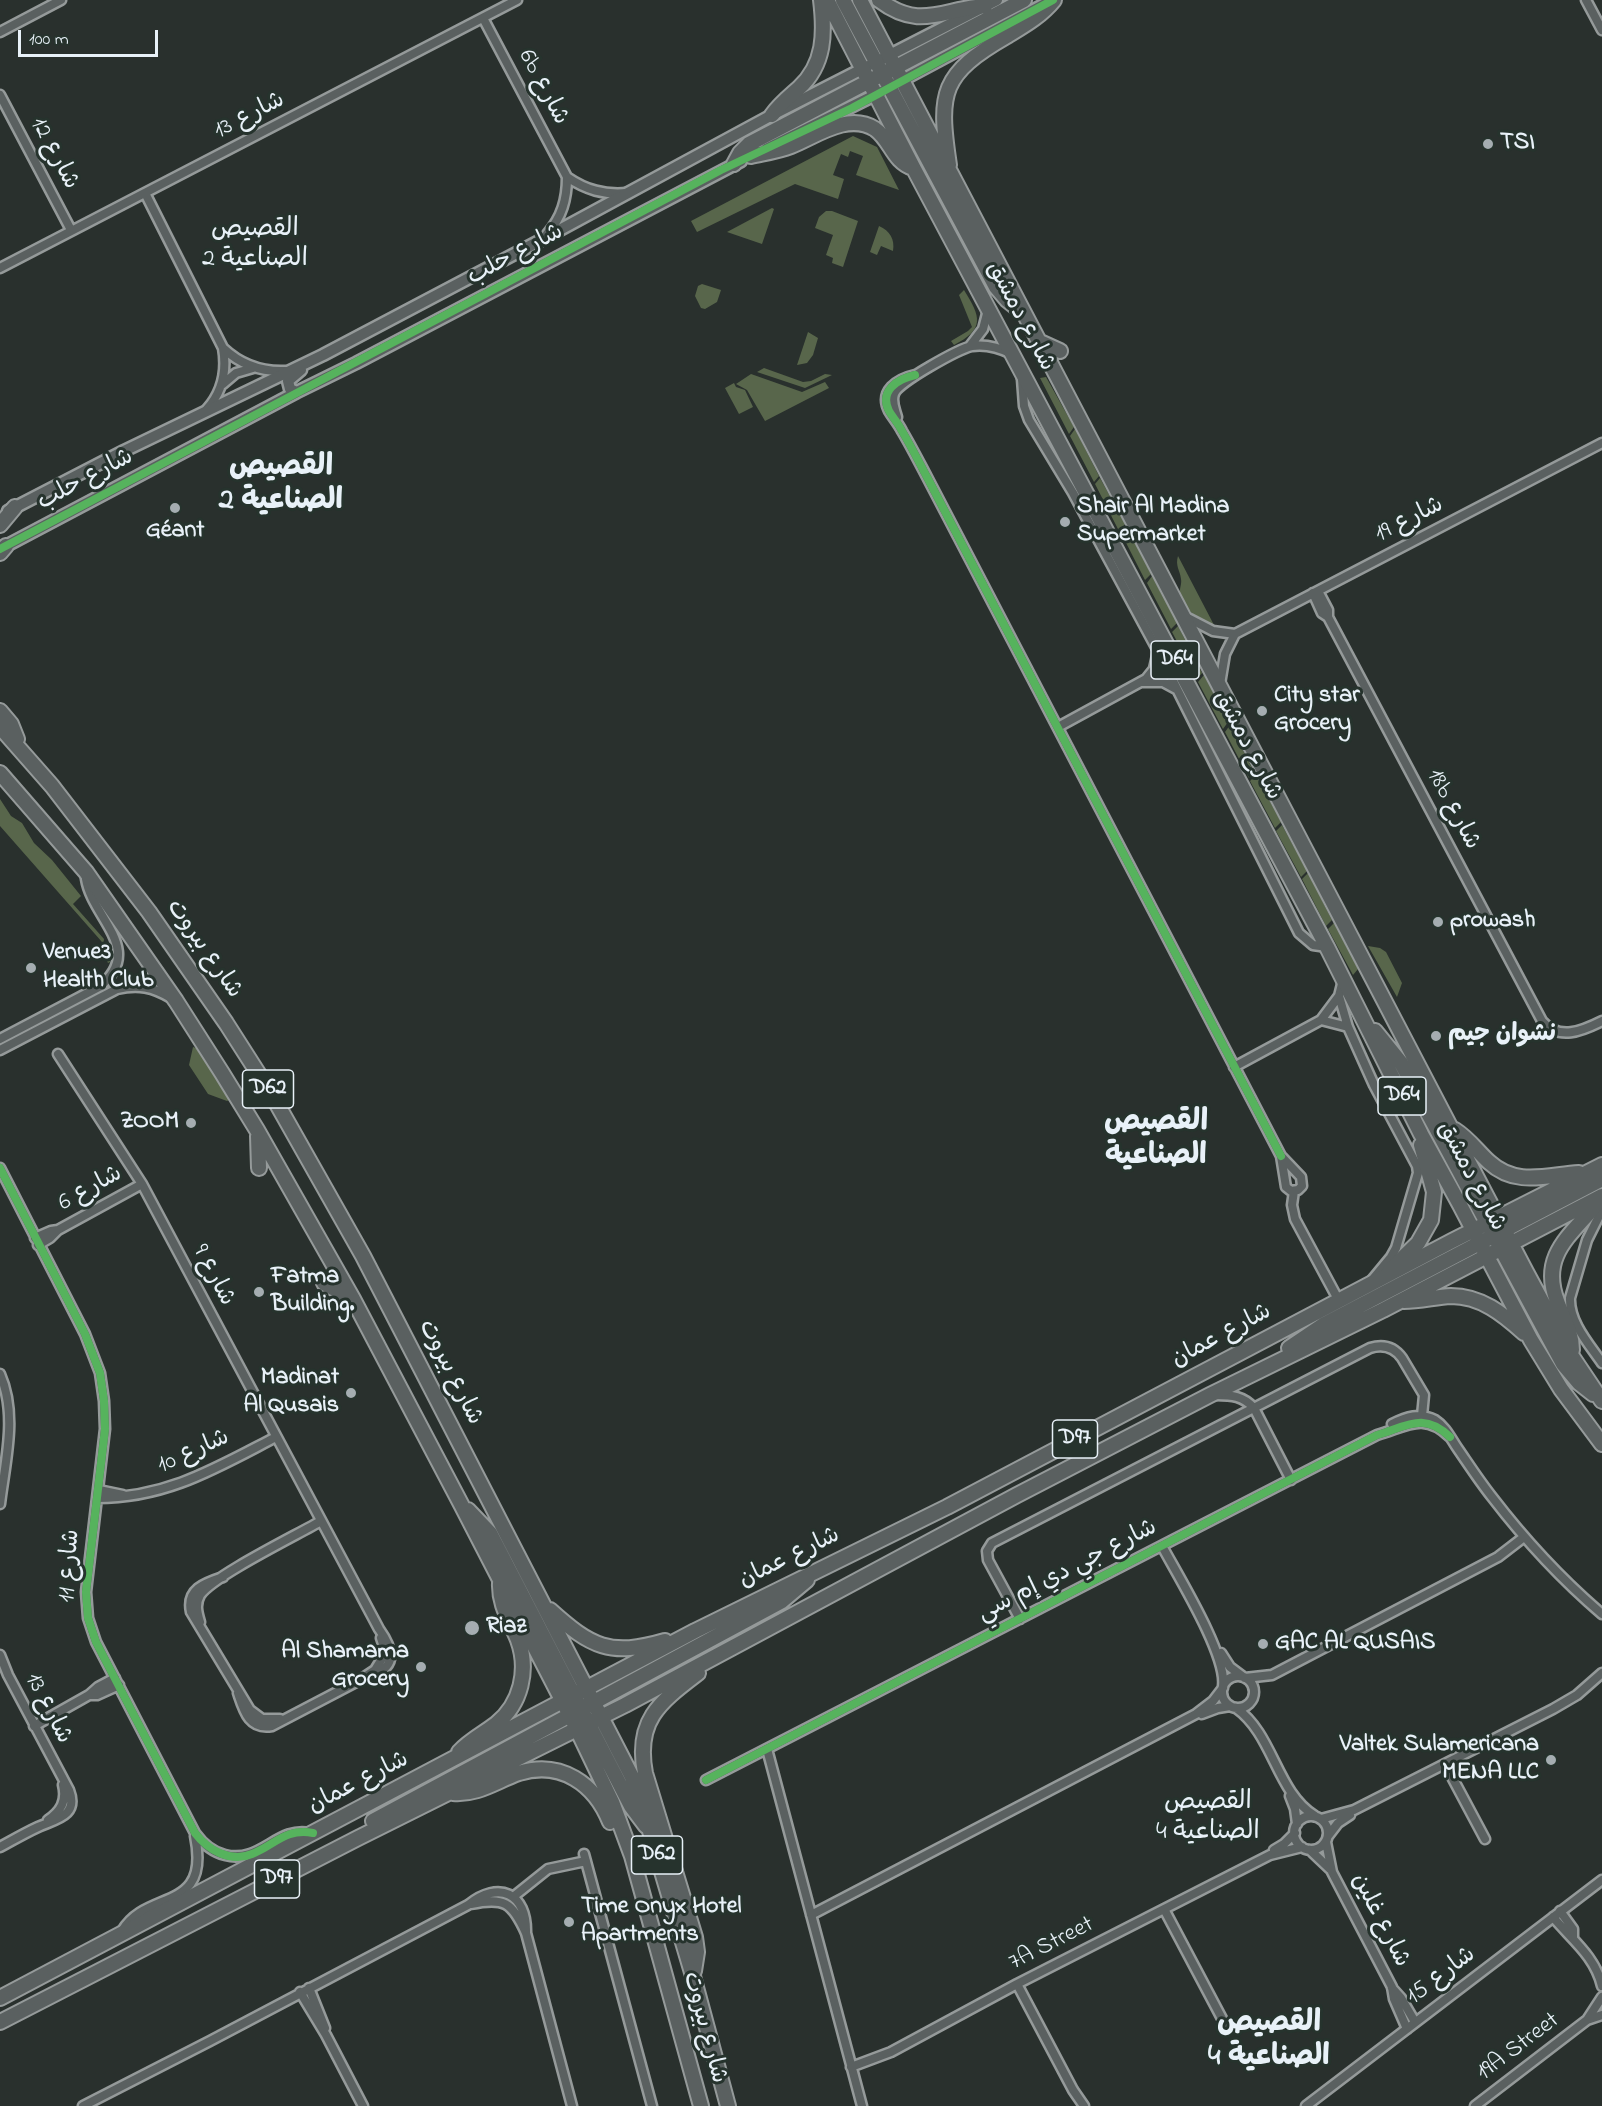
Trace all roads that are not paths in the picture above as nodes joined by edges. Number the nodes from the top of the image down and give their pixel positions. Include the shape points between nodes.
1 (61, 0) edge
2 (517, 0) edge
3 (821, 0) edge
4 (827, 0) edge
5 (843, 0) edge
6 (860, 0) edge
7 (879, 0) edge
8 (1024, 0) edge
9 (1053, 0) edge
10 (1586, 0) edge
11 (991, 3) edge
12 (483, 18) junction
13 (1602, 30) edge
14 (0, 32) edge
15 (885, 65) junction
16 (865, 75) junction
17 (896, 84) junction
18 (0, 95) edge
19 (875, 95) junction
20 (772, 115) junction
21 (751, 156) junction
22 (734, 164) junction
23 (914, 169) junction
24 (950, 176) junction
25 (567, 177) junction
26 (627, 192) junction
27 (145, 193) junction
28 (71, 230) junction
29 (543, 240) junction
30 (0, 268) edge
31 (988, 307) junction
32 (1022, 310) junction
33 (1038, 341) junction
34 (970, 346) junction
35 (223, 348) junction
36 (1060, 351) dead end
37 (1013, 354) junction
38 (323, 355) junction
39 (254, 368) junction
40 (285, 371) junction
41 (1023, 372) junction
42 (222, 385) junction
43 (297, 392) junction
44 (206, 411) junction
45 (1602, 443) edge
46 (15, 507) junction
47 (0, 516) edge
48 (0, 525) edge
49 (2, 550) edge
50 (1316, 592) junction
51 (1183, 616) junction
52 (1235, 634) junction
53 (1158, 651) junction
54 (1141, 682) junction
55 (1220, 688) junction
56 (1176, 689) junction
57 (0, 711) edge
58 (0, 727) edge
59 (1058, 727) junction
60 (0, 736) edge
61 (19, 747) junction
62 (0, 773) edge
63 (86, 872) junction
64 (1327, 947) junction
65 (1343, 980) junction
66 (1339, 996) junction
67 (176, 1001) junction
68 (1321, 1020) junction
69 (1602, 1021) edge
70 (1366, 1024) junction
71 (1348, 1027) junction
72 (0, 1039) edge
73 (0, 1050) edge
74 (58, 1054) dead end
75 (1234, 1067) junction
76 (1450, 1127) junction
77 (257, 1131) junction
78 (1421, 1134) junction
79 (1281, 1156) junction
80 (1602, 1165) edge
81 (0, 1168) edge
82 (259, 1168) dead end
83 (1587, 1173) junction
84 (1602, 1179) edge
85 (142, 1184) junction
86 (1294, 1191) junction
87 (1602, 1201) edge
88 (1493, 1236) junction
89 (37, 1241) junction
90 (1386, 1277) junction
91 (324, 1283) dead end
92 (1367, 1286) junction
93 (353, 1299) junction
94 (1339, 1301) junction
95 (1399, 1301) junction
96 (1531, 1340) junction
97 (1571, 1355) junction
98 (1275, 1362) junction
99 (1602, 1364) edge
100 (0, 1374) edge
101 (1210, 1395) junction
102 (1601, 1400) edge
103 (1254, 1408) junction
104 (1422, 1416) junction
105 (1377, 1436) junction
106 (276, 1437) junction
107 (1450, 1437) junction
108 (1602, 1444) edge
109 (1291, 1480) junction
110 (98, 1494) junction
111 (0, 1504) edge
112 (462, 1506) junction
113 (321, 1521) junction
114 (1524, 1537) junction
115 (1162, 1546) junction
116 (816, 1571) junction
117 (500, 1578) junction
118 (544, 1605) junction
119 (1602, 1614) edge
120 (1020, 1619) junction
121 (695, 1631) junction
122 (1214, 1646) junction
123 (0, 1655) edge
124 (717, 1655) junction
125 (1602, 1673) edge
126 (1272, 1675) junction
127 (1244, 1677) junction
128 (117, 1682) junction
129 (1223, 1687) junction
130 (575, 1695) junction
131 (1254, 1697) junction
132 (1233, 1707) junction
133 (582, 1709) junction
134 (1196, 1714) junction
135 (589, 1723) junction
136 (1256, 1725) junction
137 (34, 1726) junction
138 (767, 1749) junction
139 (452, 1761) junction
140 (1445, 1764) junction
141 (706, 1780) dead end
142 (1289, 1789) junction
143 (448, 1793) junction
144 (1354, 1810) junction
145 (1318, 1818) junction
146 (1296, 1828) junction
147 (195, 1833) junction
148 (313, 1833) junction
149 (358, 1838) junction
150 (1327, 1839) junction
151 (1485, 1839) dead end
152 (0, 1847) edge
153 (1306, 1849) junction
154 (1270, 1855) junction
155 (632, 1856) junction
156 (1332, 1872) junction
157 (1602, 1880) edge
158 (513, 1897) junction
159 (468, 1905) junction
160 (1164, 1909) junction
161 (1557, 1914) junction
162 (811, 1915) junction
163 (121, 1933) junction
164 (526, 1933) junction
165 (1599, 1969) edge
166 (693, 1976) junction
167 (1017, 1984) junction
168 (1602, 1986) edge
169 (1392, 1988) junction
170 (304, 1990) junction
171 (1602, 1997) edge
172 (0, 1998) edge
173 (1602, 2014) edge
174 (1587, 2020) junction
175 (0, 2022) edge
176 (1415, 2022) junction
177 (1227, 2028) dead end
178 (1407, 2029) junction
179 (851, 2067) junction
180 (1073, 2090) junction
181 (83, 2106) edge
182 (363, 2106) edge
183 (572, 2106) edge
184 (652, 2106) edge
185 (701, 2106) edge
186 (728, 2106) edge
187 (862, 2106) edge
188 (1077, 2106) edge
189 (1084, 2106) edge
190 (1306, 2106) edge
191 (1474, 2106) edge

1 - 14 street
2 - 12 street, شارع 13
3 - 20 main road via 821,55 807,80
4 - 16 main road, شارع دمشق / D64
5 - 15 main road
6 - 15 main road
7 - 11 main road via 902,14 918,16
8 - 15 main road
9 - 17 street, شارع حلب
9 - 24 main road via 1033,20 968,61 952,81 946,93 943,121
10 - 13 street
11 - 15 street
12 - 25 street, 6b شارع
12 - 27 street, شارع 13
15 - 16 main road
15 - 17 main road
16 - 19 main road, شارع دمشق / D64
16 - 20 street, شارع حلب
16 - 22 main road via 749,144
17 - 19 street, شارع حلب
17 - 24 main road, شارع دمشق / D64
17 - 32 main road via 996,287
18 - 28 street, شارع 12
19 - 21 street, شارع حلب
19 - 23 main road, شارع دمشق / D64
20 - 26 street, شارع حلب
21 - 22 street, شارع حلب
21 - 23 main road via 852,123 875,130 898,159
22 - 43 street, شارع حلب
23 - 31 main road, شارع دمشق / D64
24 - 32 main road, شارع دمشق / D64
25 - 26 street via 596,191
25 - 29 street via 564,204
26 - 29 street, شارع حلب
27 - 28 street, شارع 13
27 - 35 street
28 - 30 street, شارع 13
29 - 38 street, شارع حلب
31 - 34 street via 983,329
31 - 37 main road, شارع دمشق / D64
32 - 33 main road, شارع دمشق / D64
33 - 36 main road
33 - 51 main road, شارع دمشق / D64
34 - 37 street via 992,347
34 - 59 street via 900,385 893,401 897,420
35 - 39 street
35 - 42 street
37 - 41 main road, شارع دمشق / D64
38 - 40 street, شارع حلب
38 - 43 street via 289,379 288,387
39 - 40 street
39 - 42 street via 236,373
40 - 44 street, شارع حلب
41 - 53 street via 1024,406 1029,420 1071,489
41 - 64 main road, شارع دمشق / D64
42 - 44 street
43 - 49 street, شارع حلب
44 - 46 street, شارع حلب
45 - 50 street, شارع 19
46 - 47 street, شارع حلب
46 - 48 main road
50 - 52 street, شارع 19
50 - 69 street, 18b شارع via 1542,1021 1563,1033 1583,1030
51 - 52 street via 1213,631
51 - 55 main road, شارع دمشق / D64
52 - 55 street via 1225,654
53 - 54 street via 1154,669
53 - 56 street
54 - 56 street via 1163,682
54 - 59 street
55 - 76 main road, شارع دمشق / D64
56 - 64 street via 1299,933 1313,945
57 - 61 main road via 14,730
58 - 61 main road, شارع بيروت / D62
59 - 75 street
60 - 61 main road
61 - 118 main road, شارع بيروت / D62 via 149,912 272,1095 352,1236
62 - 63 main road, شارع بيروت / D62
63 - 67 main road, شارع بيروت / D62
63 - 72 street via 93,900 116,938 118,957 112,974 99,987
64 - 65 main road, شارع دمشق / D64
65 - 66 street
65 - 70 main road, شارع دمشق / D64
66 - 68 street
66 - 71 street
67 - 73 street via 149,987 117,989
67 - 77 main road, شارع بيروت / D62
68 - 71 street
68 - 75 street
70 - 78 main road, شارع دمشق / D64
70 - 88 main road via 1386,1042 1401,1064
71 - 92 street via 1418,1173 1396,1248
74 - 85 street, شارع 9
75 - 79 street
76 - 83 main road via 1492,1165 1513,1177 1539,1179
76 - 88 main road, شارع دمشق / D64
77 - 82 main road
77 - 93 main road, شارع بيروت / D62
78 - 88 main road, شارع دمشق / D64
78 - 90 main road via 1434,1192 1431,1220 1418,1243
79 - 86 street via 1284,1183
79 - 86 street via 1302,1179 1302,1186
80 - 83 main road, شارع عمان / D97
81 - 89 street, شارع 11
83 - 88 main road, شارع عمان / D97
84 - 88 main road
85 - 89 street, شارع 6
85 - 106 street, شارع 9
86 - 94 street via 1295,1219
87 - 88 main road, شارع عمان / D97
87 - 97 main road via 1566,1237 1553,1267 1555,1295 1570,1332
87 - 99 street via 1587,1240 1570,1307
88 - 90 main road, شارع عمان / D97
88 - 95 main road, شارع عمان / D97
88 - 96 main road, شارع دمشق / D64
88 - 97 main road, شارع دمشق / D64
88 - 98 main road via 1317,1328
88 - 102 main road via 1563,1364
89 - 110 street, شارع 11 via 86,1334 100,1374 105,1415
90 - 92 main road, شارع عمان / D97
91 - 93 main road
92 - 94 main road, شارع عمان / D97
93 - 112 main road, شارع بيروت / D62
94 - 116 main road, شارع عمان / D97 via 947,1507
95 - 96 main road via 1450,1296 1474,1299 1503,1314
95 - 98 main road, شارع عمان / D97
96 - 108 main road, شارع دمشق / D64
97 - 102 main road, شارع دمشق / D64
98 - 101 main road, شارع عمان / D97
100 - 111 street via 10,1414
101 - 103 street via 1240,1397
101 - 124 main road, شارع عمان / D97
103 - 104 street via 1370,1348 1382,1346 1399,1353 1422,1391
103 - 109 street
103 - 120 street via 992,1543 987,1551 988,1560
104 - 105 street, شارع جي دي إم سي via 1403,1418
104 - 107 street, شارع جي دي إم سي via 1438,1423
105 - 107 street, شارع جي دي إم سي via 1416,1422 1431,1425
105 - 109 street, شارع جي دي إم سي
106 - 110 street, شارع 10 via 184,1483 156,1492
106 - 113 street, شارع 9
107 - 114 street, شارع جي دي إم سي
109 - 115 street, شارع جي دي إم سي
110 - 128 street, شارع 11 via 86,1605 93,1636
112 - 117 main road, شارع بيروت / D62
112 - 130 main road via 490,1533
113 - 113 street, شارع 9 via 390,1647 388,1665 380,1674 360,1680 272,1726 254,1724 191,1612 192,1594 201,1585
114 - 119 street, شارع جي دي إم سي
114 - 126 street via 1498,1557
115 - 120 street, شارع جي دي إم سي
115 - 122 street, شارع غلين
116 - 121 main road, شارع عمان / D97
116 - 133 main road via 782,1601
117 - 130 main road, شارع بيروت / D62
117 - 139 main road via 501,1601 523,1659 520,1688 503,1718 466,1744
118 - 121 main road via 579,1635 612,1649 641,1648
118 - 130 main road, شارع بيروت / D62
120 - 138 street, شارع جي دي إم سي
121 - 130 main road, شارع عمان / D97
122 - 127 street, شارع غلين via 1230,1667
122 - 129 street, شارع غلين via 1223,1672
123 - 137 street, شارع 13
124 - 135 main road, شارع عمان / D97
124 - 166 main road via 661,1703 645,1729 642,1747 645,1773 695,1937
125 - 140 street via 1565,1702
126 - 127 street
126 - 131 street
127 - 129 street via 1233,1677
127 - 131 street, شارع غلين via 1253,1685
128 - 137 street via 98,1687
128 - 147 street, شارع 11
129 - 132 street, شارع غلين via 1224,1700
129 - 134 street
130 - 133 main road, شارع بيروت / D62
130 - 133 main road, شارع بيروت / D62
130 - 139 main road, شارع عمان / D97
131 - 132 street via 1245,1707
131 - 136 street, شارع غلين
132 - 134 street
132 - 136 street, شارع غلين
133 - 135 main road
133 - 149 main road via 377,1818
134 - 162 street
135 - 143 main road, شارع عمان / D97
135 - 155 main road, شارع بيروت / D62 via 608,1793
135 - 166 main road, شارع بيروت / D62 via 631,1806 649,1830
136 - 142 street, شارع غلين
137 - 152 street, شارع 13 via 62,1779 65,1795 57,1813
138 - 141 street, شارع جي دي إم سي
138 - 162 street
139 - 148 main road, شارع عمان / D97
140 - 144 street
140 - 151 street
142 - 145 street, شارع غلين via 1303,1808
142 - 146 street, شارع غلين
143 - 149 main road, شارع عمان / D97
143 - 155 main road via 477,1791 530,1771 558,1772 578,1780 595,1794 617,1838
144 - 145 street
144 - 150 street
145 - 146 street via 1303,1818
145 - 150 street, شارع غلين via 1327,1826
146 - 153 street, شارع غلين via 1296,1841
146 - 154 street
147 - 148 street, شارع 11 via 207,1846 233,1857 251,1855 290,1833
147 - 163 street, شارع 11 via 198,1862 188,1886 176,1897 135,1917
148 - 163 main road, شارع عمان / D97
149 - 175 main road, شارع عمان / D97
150 - 153 street via 1321,1847
150 - 156 street, شارع غلين
153 - 154 street
153 - 156 street, شارع غلين
154 - 160 street, 7A Street
155 - 185 main road, شارع بيروت / D62
156 - 169 street, شارع غلين
157 - 161 street, شارع 15
158 - 159 street via 493,1891
158 - 164 street via 525,1914
158 - 184 street via 549,1869 585,1857
159 - 164 street via 492,1900 508,1905
159 - 170 street
160 - 167 street, 7A Street
160 - 177 street
161 - 165 street via 1573,1929 1573,1938
161 - 176 street, شارع 15
162 - 179 street
163 - 172 main road, شارع عمان / D97
164 - 183 street
165 - 168 street
166 - 186 main road, شارع بيروت / D62
167 - 179 street, 7A Street via 891,2052
167 - 180 street
169 - 176 street, شارع غلين
169 - 178 street, شارع غلين
170 - 181 street
170 - 182 street
171 - 174 street, 19A Street
173 - 174 street, 19A Street
174 - 191 street, 19A Street
176 - 178 street, شارع 15
178 - 190 street, شارع 15
179 - 187 street
180 - 188 street
180 - 189 street

